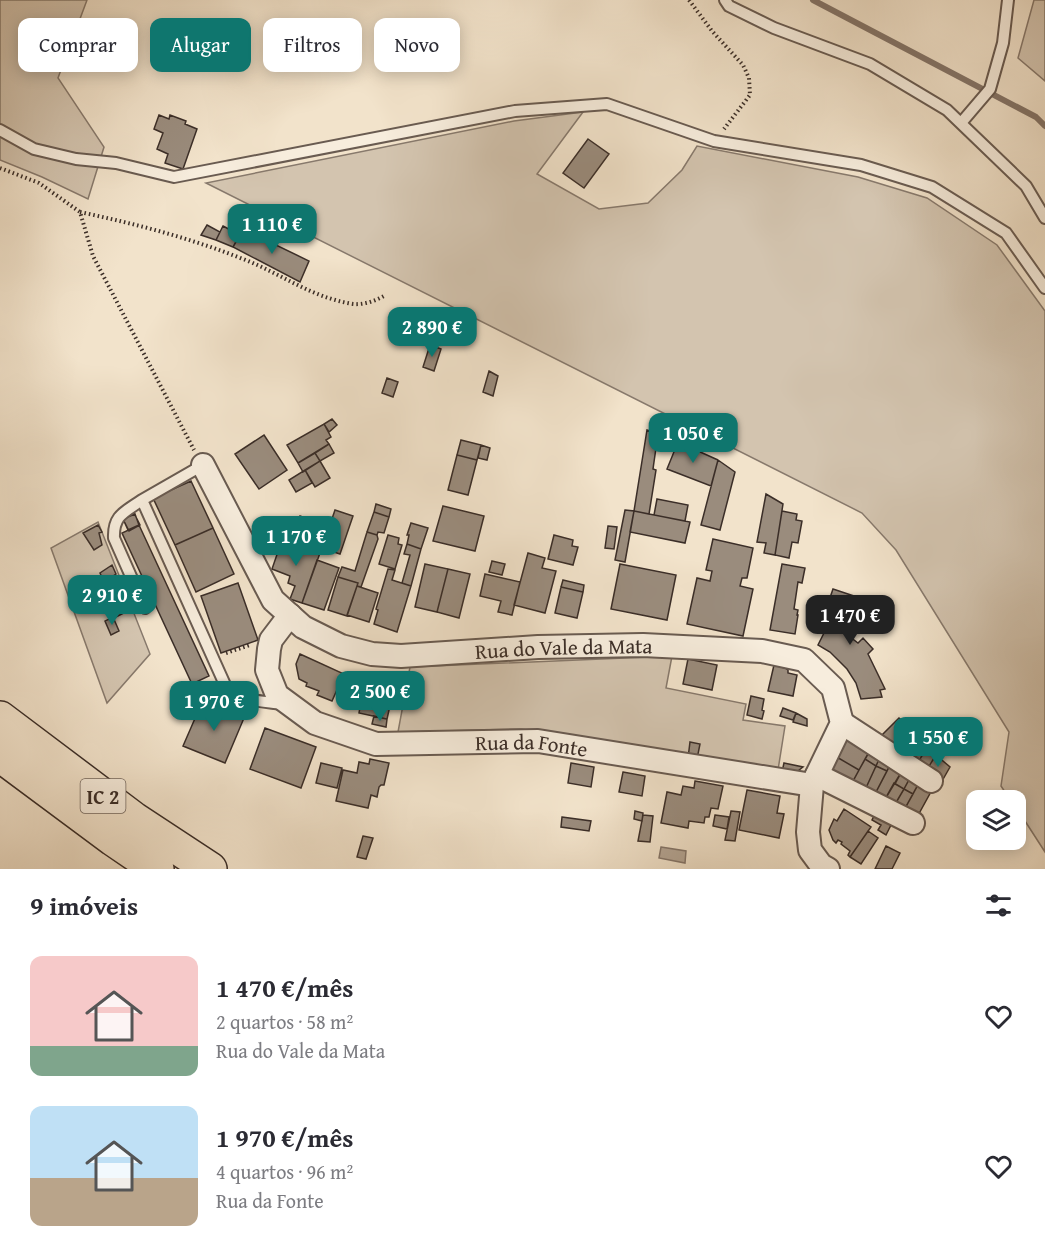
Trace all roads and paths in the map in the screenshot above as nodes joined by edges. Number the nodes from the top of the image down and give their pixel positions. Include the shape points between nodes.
1 (689, 0) edge
2 (725, 0) edge
3 (1008, 0) edge
4 (962, 123) junction
5 (0, 130) edge
6 (714, 141) junction
7 (0, 168) edge
8 (80, 212) junction
9 (1045, 218) edge
10 (1045, 288) edge
11 (384, 296) dead end
12 (203, 465) junction
13 (142, 500) junction
14 (145, 608) dead end
15 (290, 615) junction
16 (247, 646) dead end
17 (213, 658) junction
18 (291, 705) junction
19 (0, 718) edge
20 (842, 723) junction
21 (0, 756) edge
22 (814, 780) junction
23 (931, 781) dead end
24 (913, 824) dead end
25 (157, 869) edge
26 (210, 869) edge
27 (828, 869) edge

1 - 6 path via 743,64 749,78 750,95
2 - 4 lane via 729,6 774,28 870,64
3 - 4 lane via 1003,43 990,89
4 - 9 lane via 1026,186
5 - 6 lane via 34,149 174,177 515,111 607,104
6 - 10 lane via 861,165 932,187 1006,233
7 - 8 path via 39,183
8 - 11 path via 195,241 246,260 314,294 356,304
8 - 12 path via 93,256
12 - 13 lane
12 - 15 street, Rua do Vale da Mata via 273,600
13 - 14 lane via 118,517 114,538
13 - 17 lane
15 - 18 street, Rua da Fonte via 272,640 267,670 277,694
15 - 20 street, Rua do Vale da Mata via 303,627 341,646 372,654 643,645 762,651 804,660 833,688
16 - 17 path
17 - 18 lane via 226,687 234,694
18 - 22 street, Rua da Fonte via 315,723 376,744 538,741
19 - 26 highway, IC 2 via 134,819
20 - 22 street
20 - 23 street
21 - 25 highway, IC 2
22 - 24 street, Rua da Fonte
22 - 27 street via 808,832 810,850

